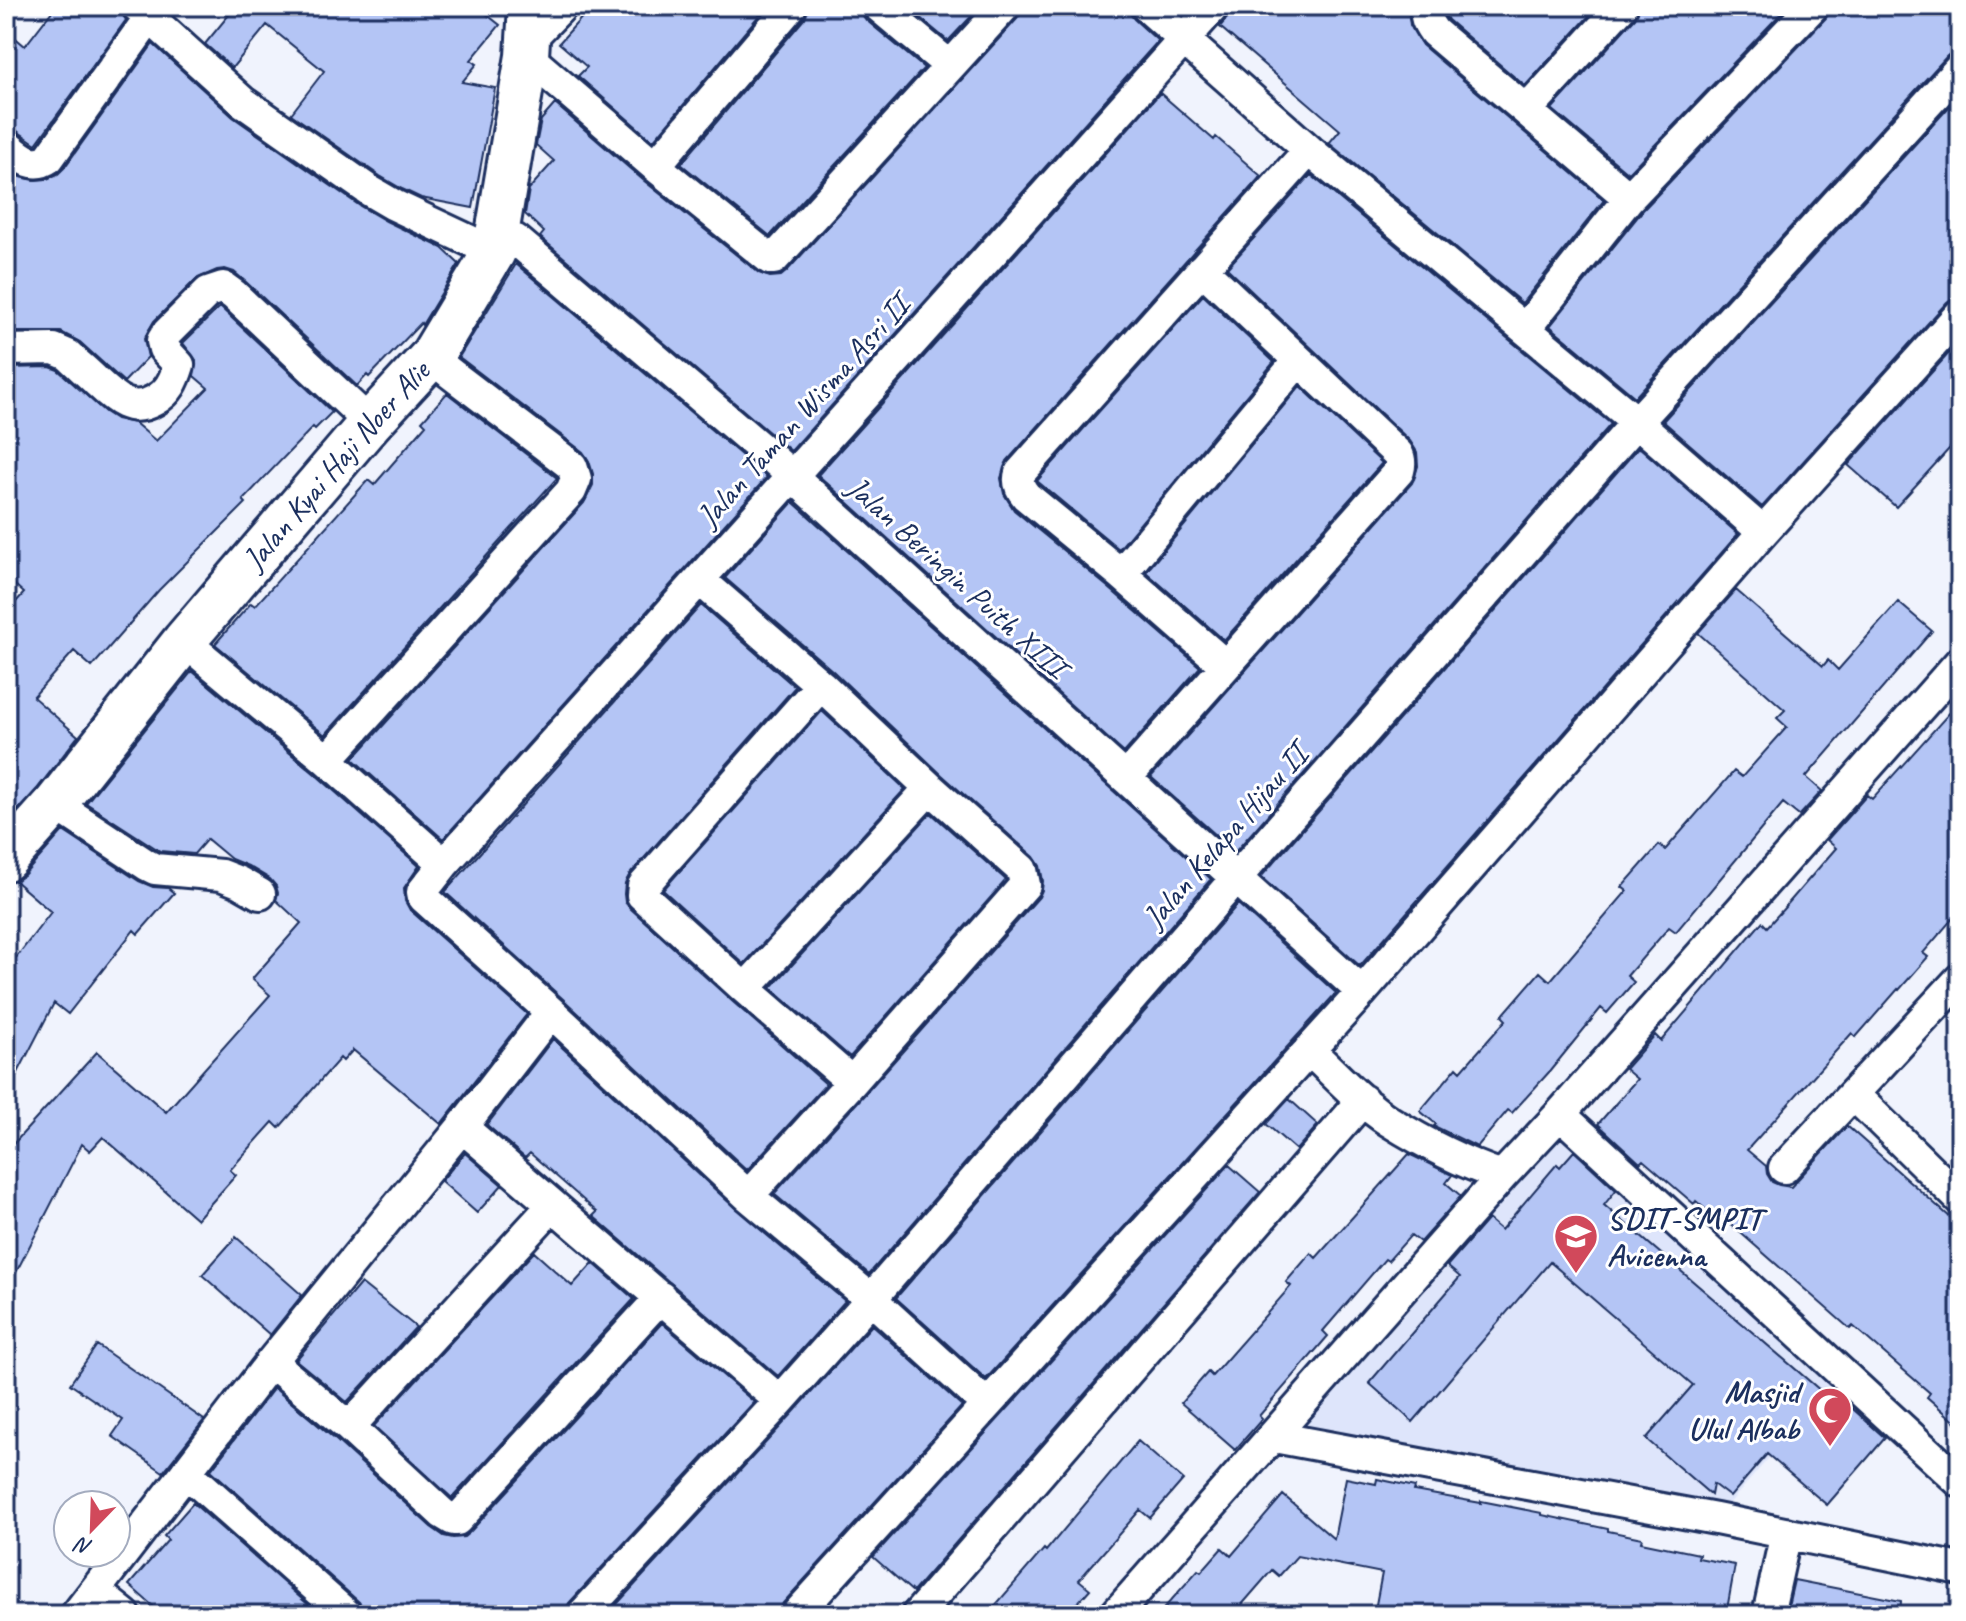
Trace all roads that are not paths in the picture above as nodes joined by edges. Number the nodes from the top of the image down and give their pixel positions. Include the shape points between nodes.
1 (562, 6) edge
2 (791, 6) edge
3 (878, 6) edge
4 (1005, 6) edge
5 (1146, 6) edge
6 (1214, 6) edge
7 (1426, 6) edge
8 (1622, 6) edge
9 (1813, 6) edge
10 (143, 12) edge
11 (528, 35) edge
12 (1185, 39) junction
13 (950, 66) junction
14 (1960, 68) edge
15 (1527, 110) junction
16 (6, 145) edge
17 (1309, 150) junction
18 (655, 166) junction
19 (1629, 198) junction
20 (494, 252) junction
21 (1202, 269) junction
22 (1960, 314) edge
23 (1525, 329) junction
24 (6, 350) edge
25 (431, 357) junction
26 (1298, 361) junction
27 (1637, 422) junction
28 (370, 423) junction
29 (792, 478) junction
30 (1763, 532) junction
31 (1121, 574) junction
32 (700, 580) junction
33 (184, 641) junction
34 (1225, 665) junction
35 (1959, 666) edge
36 (821, 685) junction
37 (327, 760) junction
38 (1126, 778) junction
39 (930, 788) junction
40 (55, 804) junction
41 (6, 859) edge
42 (444, 864) junction
43 (1236, 878) junction
44 (260, 894) dead end
45 (1960, 979) edge
46 (745, 989) junction
47 (1362, 992) junction
48 (551, 1012) junction
49 (1309, 1050) junction
50 (852, 1082) junction
51 (1853, 1094) junction
52 (1374, 1109) junction
53 (1560, 1114) junction
54 (462, 1127) junction
55 (1784, 1168) dead end
56 (1502, 1176) junction
57 (748, 1196) junction
58 (1960, 1199) edge
59 (552, 1206) junction
60 (661, 1297) junction
61 (871, 1299) junction
62 (271, 1362) junction
63 (780, 1401) junction
64 (986, 1404) junction
65 (349, 1427) junction
66 (1274, 1437) junction
67 (186, 1472) junction
68 (1960, 1482) edge
69 (1786, 1533) junction
70 (1958, 1565) edge
71 (95, 1591) junction
72 (76, 1615) edge
73 (125, 1615) edge
74 (347, 1615) edge
75 (582, 1615) edge
76 (796, 1615) edge
77 (917, 1615) edge
78 (1115, 1615) edge
79 (1768, 1615) edge

1 - 11 street
2 - 18 street
3 - 13 street
4 - 13 street
5 - 12 street
6 - 12 street, Jalan Taman Wisma Asri II
7 - 15 street via 1426,22 1434,32
8 - 15 street
9 - 19 street
10 - 16 street via 49,158 28,161
10 - 20 street via 243,102 370,191
11 - 18 street
11 - 20 street, Jalan Kyai Haji Noer Alie
12 - 17 street
12 - 29 street, Jalan Taman Wisma Asri II
13 - 18 street via 774,259
14 - 27 street, Jalan Kelapa Hijau II
15 - 19 street
17 - 21 street
17 - 23 street
19 - 23 street
20 - 25 street, Jalan Kyai Haji Noer Alie
20 - 29 street, Jalan Beringin Puith XIII via 516,240
21 - 26 street
21 - 31 street via 1018,478 1026,496
22 - 30 street
23 - 27 street
24 - 28 street via 59,350 118,401 141,406 173,383 179,365 164,349 167,333 208,292 223,287
25 - 28 street, Jalan Kyai Haji Noer Alie
25 - 37 street via 572,466 576,479 571,491
26 - 31 street
26 - 34 street via 1398,454 1401,466
27 - 30 street
27 - 43 street, Jalan Kelapa Hijau II
28 - 33 street, Jalan Kyai Haji Noer Alie
29 - 32 street, Jalan Taman Wisma Asri II
29 - 38 street, Jalan Beringin Puith XIII
30 - 47 street
31 - 34 street
32 - 36 street
32 - 42 street, Jalan Taman Wisma Asri II
33 - 37 street
33 - 40 street, Jalan Kyai Haji Noer Alie
34 - 38 street
35 - 53 street
36 - 39 street
36 - 46 street via 643,886 642,895
37 - 42 street
38 - 43 street, Jalan Beringin Puith XIII
39 - 46 street
39 - 50 street via 1022,870 1025,885
40 - 41 street, Jalan Kyai Haji Noer Alie
40 - 44 street via 155,869 221,875
42 - 48 street, Jalan Taman Wisma Asri II via 423,897
43 - 47 street, Jalan Beringin Puith XIII
43 - 61 street, Jalan Kelapa Hijau II
45 - 51 street
46 - 50 street
47 - 49 street
48 - 54 street
48 - 57 street
49 - 52 street
49 - 64 street
50 - 57 street
51 - 55 street
51 - 58 street
52 - 56 street via 1473,1166
52 - 77 street
53 - 56 street
53 - 68 street
54 - 59 street
54 - 62 street
56 - 66 street
57 - 61 street
59 - 60 street
59 - 65 street
60 - 63 street
60 - 65 street via 457,1520 443,1514
61 - 63 street, Jalan Kelapa Hijau II
61 - 64 street
62 - 65 street
62 - 67 street
63 - 75 street, Jalan Kelapa Hijau II
64 - 76 street
66 - 69 street
66 - 78 street
67 - 71 street
67 - 74 street
69 - 70 street
69 - 79 street
71 - 72 street
71 - 73 street

